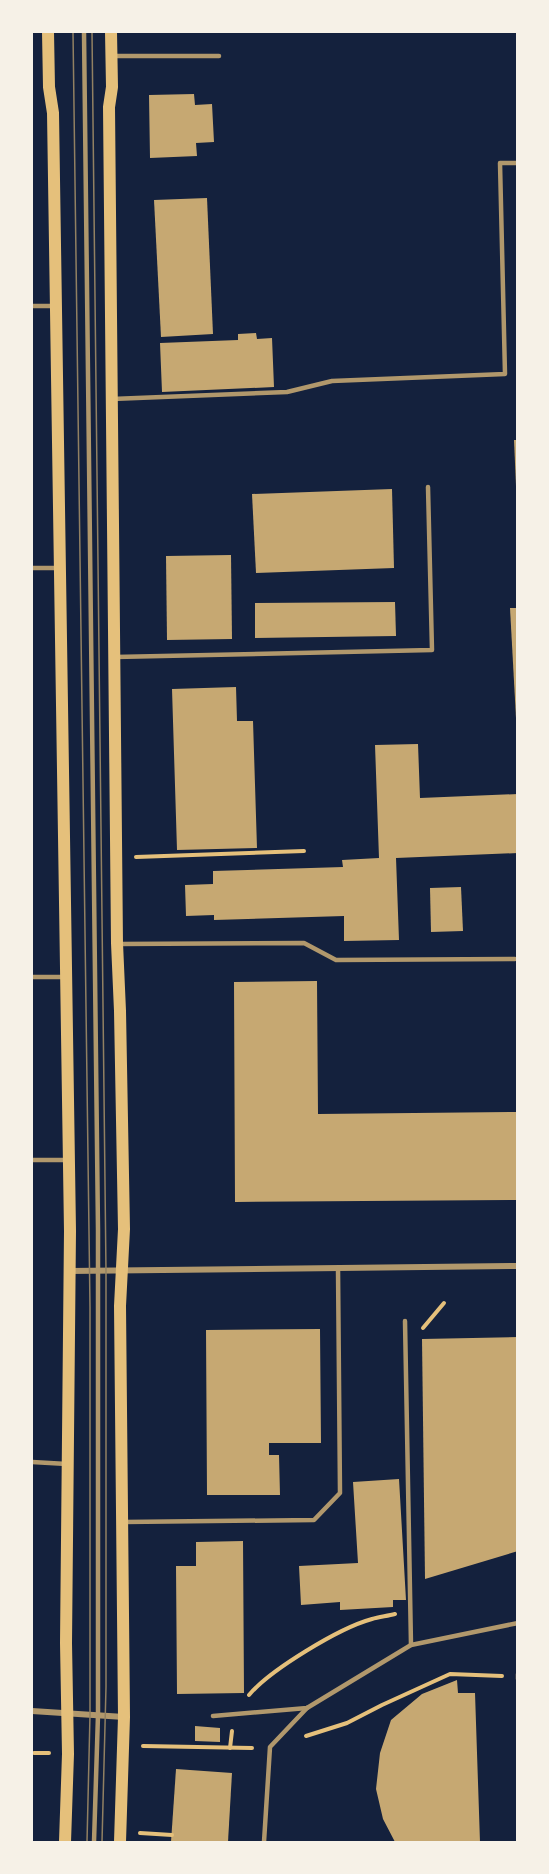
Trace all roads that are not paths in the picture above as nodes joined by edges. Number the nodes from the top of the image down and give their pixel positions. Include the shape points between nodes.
1 (48, 32) edge
2 (84, 32) edge
3 (111, 32) edge
4 (111, 55) junction
5 (219, 56) dead end
6 (518, 163) edge
7 (32, 306) edge
8 (56, 306) junction
9 (112, 399) junction
10 (428, 487) dead end
11 (32, 568) edge
12 (60, 568) junction
13 (114, 657) junction
14 (117, 943) junction
15 (515, 959) dead end
16 (32, 977) edge
17 (66, 977) junction
18 (32, 1160) edge
19 (69, 1160) junction
20 (518, 1266) edge
21 (338, 1268) junction
22 (69, 1271) junction
23 (98, 1271) junction
24 (120, 1271) junction
25 (405, 1321) dead end
26 (32, 1462) edge
27 (67, 1464) junction
28 (122, 1522) junction
29 (518, 1623) edge
30 (411, 1645) junction
31 (307, 1708) junction
32 (32, 1711) edge
33 (68, 1713) junction
34 (98, 1715) junction
35 (213, 1716) dead end
36 (124, 1717) junction
37 (65, 1842) edge
38 (94, 1842) edge
39 (120, 1842) edge
40 (264, 1842) edge

1 - 8 main road
2 - 23 lane
3 - 4 main road
4 - 5 lane
4 - 9 main road
6 - 9 lane via 500,163 505,374 332,381 287,392
7 - 8 lane
8 - 12 main road
9 - 13 main road
10 - 13 lane via 432,650
11 - 12 lane
12 - 17 main road
13 - 14 main road
14 - 15 lane via 304,943 336,960
14 - 24 main road via 124,1229
16 - 17 lane
17 - 19 main road
18 - 19 lane
19 - 22 main road
20 - 21 street
21 - 24 street
21 - 28 lane via 340,1493 314,1520
22 - 23 street
22 - 27 main road
23 - 24 street
23 - 34 lane
24 - 28 main road
25 - 30 lane
26 - 27 lane
27 - 33 main road
28 - 36 main road
29 - 30 lane
30 - 31 lane
31 - 35 lane
31 - 40 lane via 270,1747
32 - 33 street
33 - 34 street
33 - 37 main road
34 - 36 street
34 - 38 lane
36 - 39 main road

